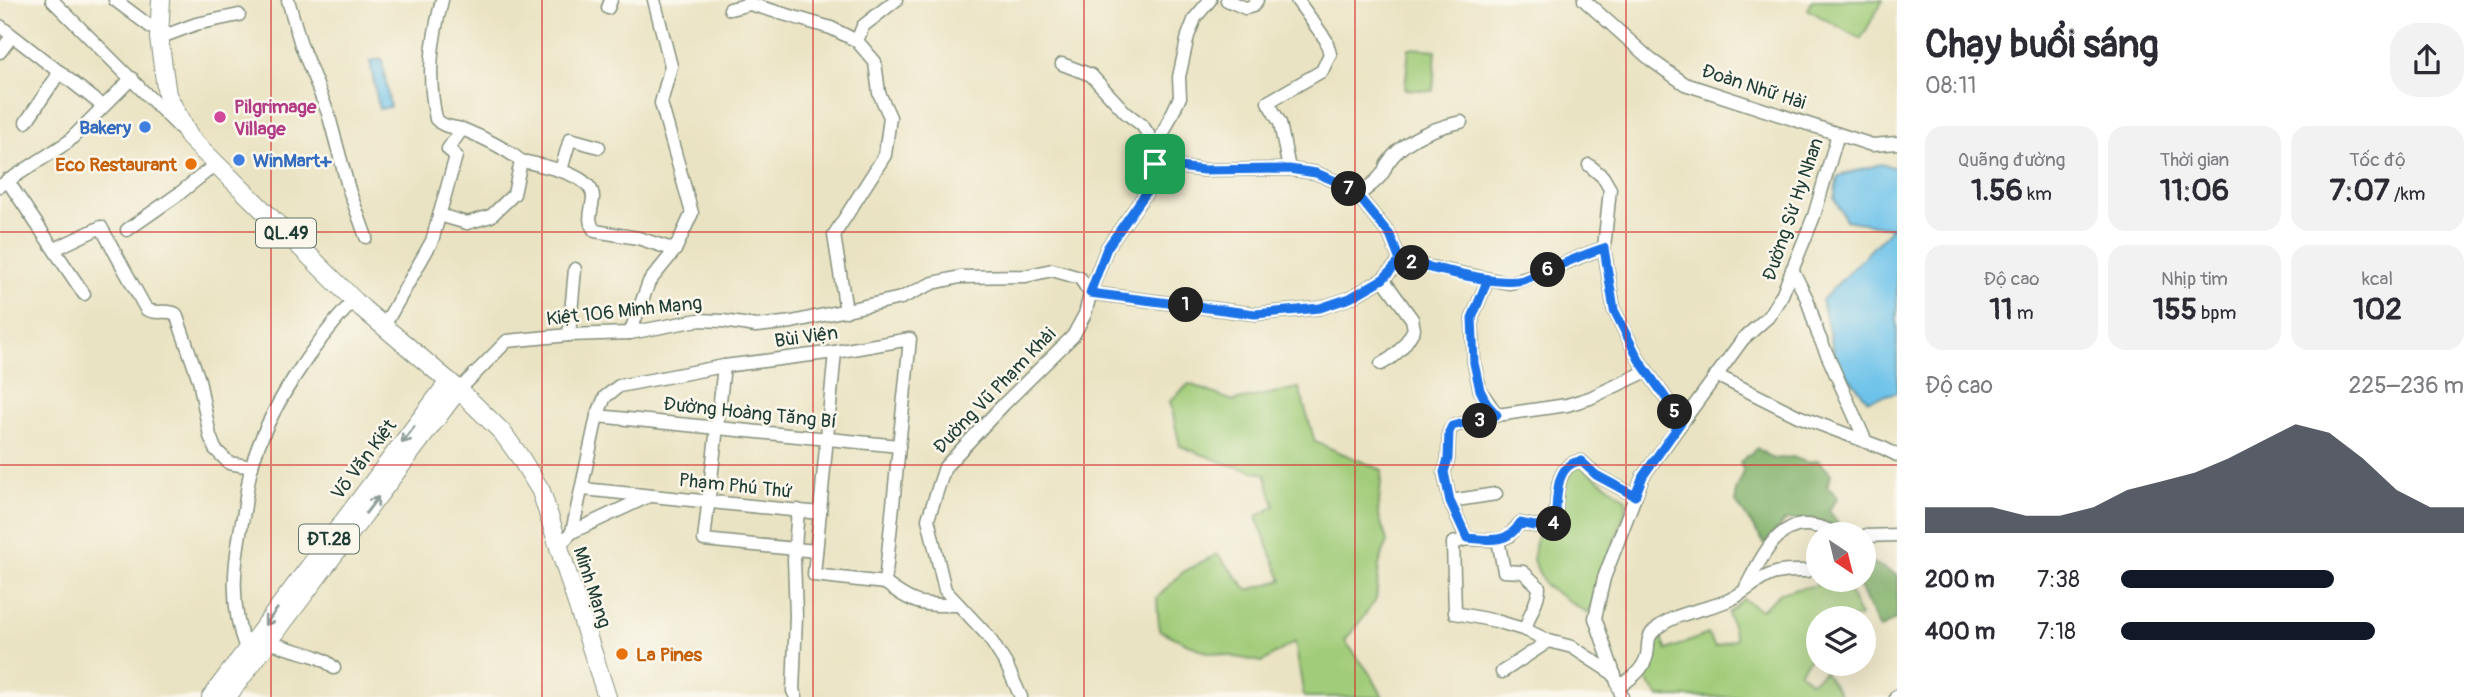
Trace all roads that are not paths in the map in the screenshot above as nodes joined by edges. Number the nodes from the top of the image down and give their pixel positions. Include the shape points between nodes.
1 (52, 0) edge
2 (115, 0) edge
3 (161, 0) edge
4 (288, 0) edge
5 (442, 0) edge
6 (654, 0) edge
7 (896, 0) edge
8 (1210, 0) edge
9 (1227, 0) edge
10 (1257, 0) edge
11 (1297, 0) edge
12 (1584, 0) edge
13 (730, 9) dead end
14 (239, 15) dead end
15 (0, 26) edge
16 (159, 35) junction
17 (12, 36) junction
18 (857, 41) junction
19 (0, 52) edge
20 (1062, 64) dead end
21 (60, 72) junction
22 (132, 78) junction
23 (103, 106) junction
24 (26, 122) dead end
25 (1461, 122) dead end
26 (462, 129) junction
27 (1838, 134) junction
28 (190, 138) junction
29 (1897, 144) edge
30 (599, 147) dead end
31 (521, 161) junction
32 (216, 164) junction
33 (1155, 164) junction
34 (1589, 165) dead end
35 (1289, 169) junction
36 (561, 170) junction
37 (4, 183) edge
38 (1358, 196) junction
39 (439, 215) junction
40 (127, 230) dead end
41 (366, 237) dead end
42 (1604, 248) junction
43 (55, 249) junction
44 (675, 250) junction
45 (1400, 261) junction
46 (575, 269) dead end
47 (1793, 269) junction
48 (1383, 279) junction
49 (1488, 279) junction
50 (1090, 293) junction
51 (84, 294) dead end
52 (354, 300) junction
53 (846, 311) junction
54 (384, 326) junction
55 (630, 333) junction
56 (569, 335) junction
57 (835, 352) junction
58 (1381, 364) dead end
59 (724, 366) junction
60 (1647, 371) junction
61 (1716, 375) junction
62 (454, 385) junction
63 (1497, 415) junction
64 (597, 416) junction
65 (1682, 421) junction
66 (717, 428) junction
67 (827, 439) junction
68 (1866, 442) junction
69 (900, 446) junction
70 (1897, 455) edge
71 (252, 467) junction
72 (583, 489) junction
73 (1496, 494) dead end
74 (650, 496) junction
75 (1635, 496) junction
76 (1450, 501) junction
77 (709, 502) junction
78 (798, 510) junction
79 (820, 513) junction
80 (1806, 526) edge
81 (572, 531) junction
82 (1897, 535) edge
83 (1876, 536) edge
84 (1467, 538) junction
85 (1498, 540) junction
86 (558, 547) junction
87 (795, 549) junction
88 (816, 551) junction
89 (1806, 571) edge
90 (305, 582) junction
91 (886, 583) junction
92 (1744, 591) junction
93 (959, 605) junction
94 (1526, 631) junction
95 (270, 641) junction
96 (1549, 641) junction
97 (246, 649) junction
98 (334, 668) dead end
99 (1502, 671) dead end
100 (1619, 687) edge
101 (210, 697) edge
102 (229, 697) edge
103 (607, 697) edge
104 (796, 697) edge
105 (1021, 697) edge

1 - 22 street
2 - 16 street
3 - 16 highway, QL.49
4 - 41 street
5 - 26 street via 433,39 430,89 436,119 449,128
6 - 44 street via 671,66 661,103 692,213
7 - 18 street via 863,26
8 - 33 street, Đường Vũ Phạm Khải via 1188,36 1179,77 1180,97 1158,144
9 - 10 street via 1245,8
11 - 35 street via 1326,40 1330,54 1322,71 1268,102 1280,124
12 - 27 street, Đoàn Nhữ Hài via 1685,84
13 - 18 street via 750,4 831,28
14 - 16 street
15 - 17 street
16 - 28 highway, QL.49 via 167,95
17 - 19 street
17 - 21 street
18 - 53 street via 875,62 879,93 890,117 885,156 834,235
20 - 33 street via 1091,75 1142,125 1152,140
21 - 23 street
21 - 24 street
22 - 23 street
22 - 28 street
23 - 37 street via 68,142
25 - 38 street via 1415,138
26 - 31 street
26 - 39 street via 448,149 456,156
27 - 29 street, Đoàn Nhữ Hài via 1872,145
27 - 47 street, Đường Sử Hy Nhan
28 - 32 highway, QL.49
30 - 36 street via 570,139
31 - 36 street
31 - 39 street via 514,194 491,216 467,223
32 - 40 street
32 - 52 highway, QL.49
33 - 35 street via 1203,170
33 - 50 street, Đường Vũ Phạm Khải via 1146,193 1107,248
34 - 42 street via 1610,189
35 - 38 street via 1337,181
36 - 44 street via 590,188 589,219 595,231
37 - 43 street
38 - 45 street via 1390,235
39 - 54 street via 432,241
42 - 49 street via 1522,280
42 - 60 street via 1614,310
43 - 51 street
43 - 71 street via 101,227 146,309 176,314 199,380 215,449 229,463
44 - 55 street via 649,282
45 - 48 street
45 - 49 street
46 - 56 street
47 - 61 street, Đường Sử Hy Nhan via 1768,317 1743,339
47 - 68 street
48 - 50 street via 1320,308 1255,314
48 - 58 street via 1412,319 1414,329 1392,359
49 - 63 street via 1472,318 1474,363 1480,390
50 - 53 street, Kiệt 106 Minh Mạng via 1080,278 1052,270 960,277
50 - 93 street, Đường Vũ Phạm Khải via 1073,336 945,467 928,519 945,590
52 - 54 highway, QL.49
52 - 71 street via 290,384
53 - 55 street, Kiệt 106 Minh Mạng via 756,326 698,320
54 - 62 highway, QL.49
55 - 56 street, Kiệt 106 Minh Mạng
56 - 62 street, Kiệt 106 Minh Mạng via 507,341
57 - 59 street, Bùi Viện
57 - 67 street
57 - 69 street, Bùi Viện via 910,339
59 - 64 street, Bùi Viện via 619,386 605,397
59 - 66 street
60 - 63 street via 1567,405
60 - 65 street
61 - 65 street, Đường Sử Hy Nhan
61 - 68 street via 1798,416
62 - 86 highway, Minh Mạng / QL.49 via 502,432 520,457 541,491
62 - 90 main road, Võ Văn Kiệt / ĐT.28
63 - 76 street via 1451,428 1444,472
64 - 66 street, Đường Hoàng Tăng Bí
64 - 72 street, Bùi Viện
65 - 75 street, Đường Sử Hy Nhan via 1643,476
66 - 67 street, Đường Hoàng Tăng Bí
66 - 77 street
67 - 69 street, Đường Hoàng Tăng Bí
67 - 79 street
68 - 70 street
69 - 91 street, Bùi Viện
71 - 97 street via 234,574 236,617
72 - 74 street, Phạm Phú Thứ
72 - 81 street, Bùi Viện
73 - 76 street
74 - 77 street, Phạm Phú Thứ
74 - 81 street, Phạm Phú Thứ
75 - 85 street via 1577,461 1567,467 1560,481 1555,524 1520,523 1509,536
75 - 100 street, Đường Sử Hy Nhan via 1604,578 1595,618
76 - 84 street
77 - 78 street, Phạm Phú Thứ
77 - 87 street via 705,540
78 - 79 street, Phạm Phú Thứ
78 - 87 street
79 - 88 street
80 - 92 street via 1790,527 1775,540
81 - 86 street, Phạm Phú Thứ
82 - 83 street
84 - 85 street
84 - 94 street via 1453,543 1455,613
85 - 94 street via 1504,570 1523,572 1539,587
86 - 103 highway, Minh Mạng / QL.49
87 - 88 street
87 - 104 street
88 - 91 street via 814,575
89 - 92 street via 1772,574
90 - 95 main road, Võ Văn Kiệt / ĐT.28
90 -> 97 main road, Võ Văn Kiệt / ĐT.28
91 - 93 street via 919,604
92 - 100 street via 1661,625 1647,641 1642,667
93 - 105 street, Đường Vũ Phạm Khải via 988,636
94 - 96 street
95 - 98 street via 325,660
95 - 102 main road, Võ Văn Kiệt / ĐT.28
96 - 99 street
96 - 100 street via 1572,647
97 - 101 main road, Võ Văn Kiệt / ĐT.28

